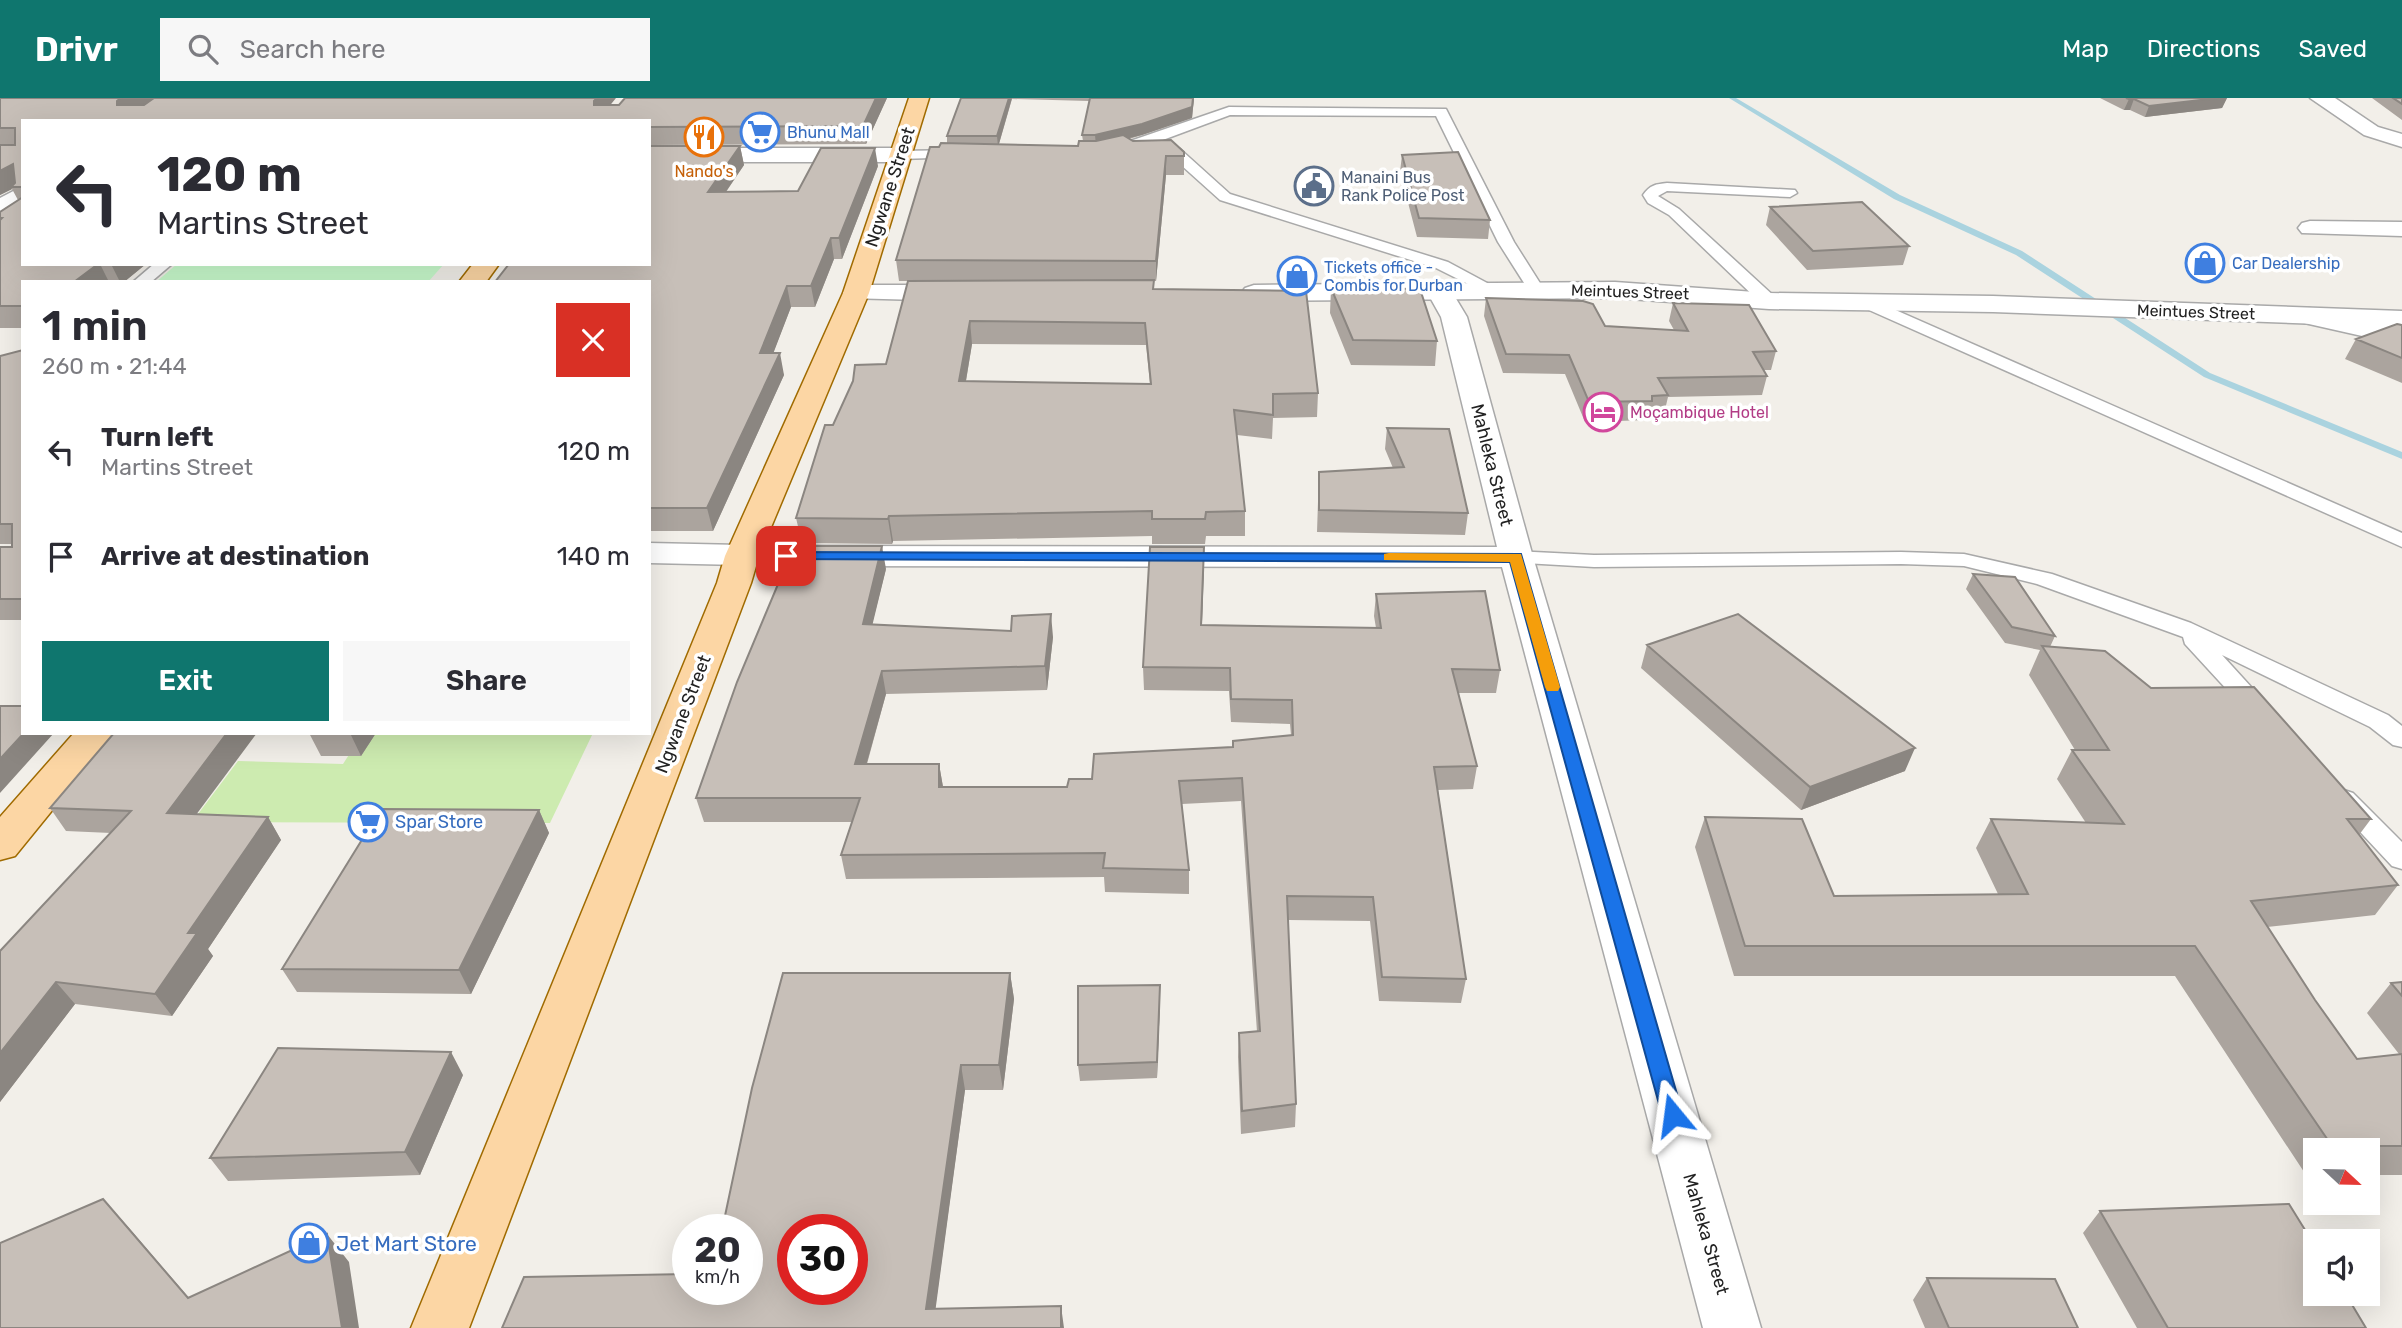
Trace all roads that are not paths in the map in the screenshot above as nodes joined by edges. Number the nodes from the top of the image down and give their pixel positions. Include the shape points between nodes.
1 (919, 98) edge
2 (2320, 98) edge
3 (2402, 141) edge
4 (970, 154) edge
5 (651, 155) edge
6 (900, 155) junction
7 (1790, 193) dead end
8 (21, 194) edge
9 (0, 208) edge
10 (2310, 228) dead end
11 (2402, 229) edge
12 (161, 266) edge
13 (485, 266) edge
14 (144, 280) edge
15 (474, 280) edge
16 (1494, 291) junction
17 (1537, 291) junction
18 (1440, 292) junction
19 (856, 293) junction
20 (981, 293) edge
21 (1231, 293) edge
22 (1769, 301) junction
23 (1866, 302) junction
24 (2309, 316) junction
25 (2402, 319) edge
26 (2402, 337) edge
27 (2402, 541) edge
28 (651, 553) edge
29 (742, 556) junction
30 (1516, 557) junction
31 (2183, 628) junction
32 (2278, 729) edge
33 (94, 735) edge
34 (2402, 739) edge
35 (2326, 780) edge
36 (0, 845) edge
37 (2402, 859) edge
38 (440, 1328) edge
39 (1732, 1328) edge

1 - 6 main road, Ngwane Street
2 - 3 street via 2371,131
4 - 6 lane
5 - 6 street
6 - 19 main road, Ngwane Street
7 - 22 lane via 1667,187 1650,195
8 - 9 street
10 - 11 street
12 - 14 lane
13 - 15 main road
16 - 17 street, Meintues Street
16 - 17 lane via 1441,265 1225,197 1175,152 1096,153 1147,141 1229,110 1441,112 1506,242
16 - 18 street, Meintues Street
17 - 22 street, Meintues Street via 1615,290
18 - 21 street, Meintues Street
18 - 30 street, Mahleka Street via 1454,317
19 - 20 street
19 - 29 main road, Ngwane Street
22 - 23 street, Meintues Street
23 - 24 street, Meintues Street
23 - 27 lane
24 - 25 street, Meintues Street
24 - 26 street
28 - 29 street
29 - 30 street
29 - 38 main road, Ngwane Street
30 - 31 lane via 1964,560 2044,579
30 - 39 street, Mahleka Street
31 - 32 lane
31 - 34 lane via 2379,721
33 - 36 main road
35 - 37 lane

